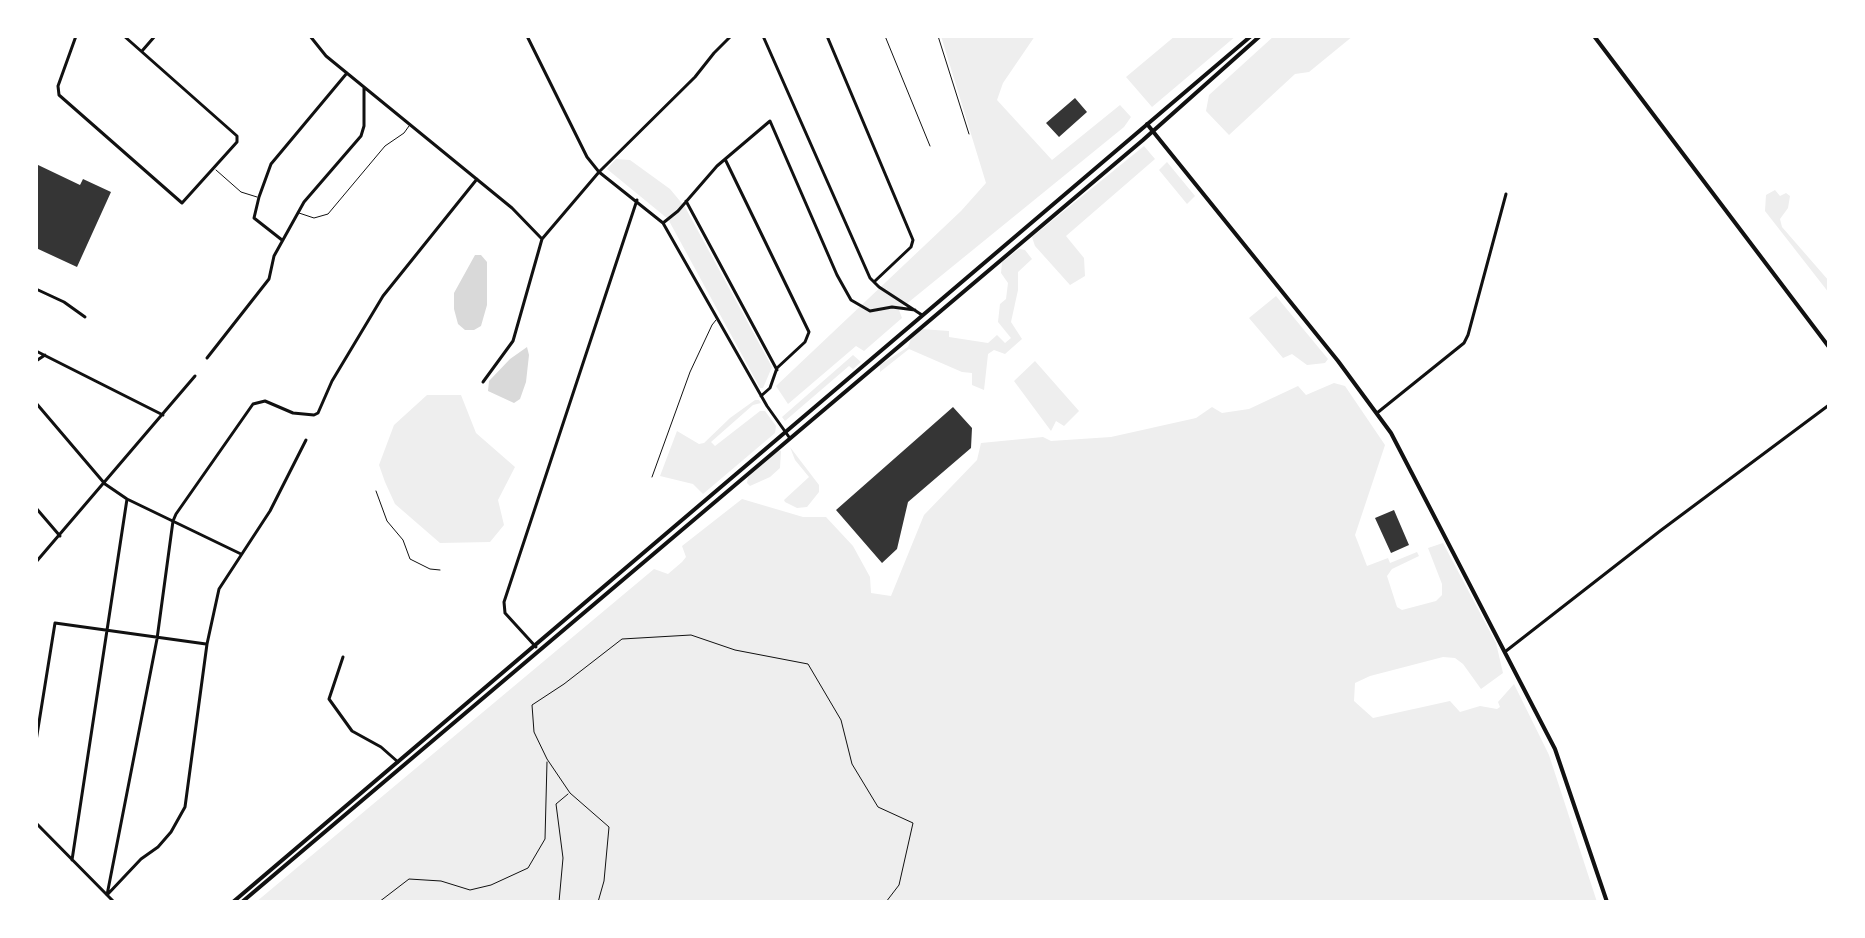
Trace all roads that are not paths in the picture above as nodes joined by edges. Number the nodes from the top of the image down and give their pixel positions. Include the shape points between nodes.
1 (76, 36) edge
2 (124, 36) edge
3 (155, 36) edge
4 (310, 36) edge
5 (527, 36) edge
6 (731, 36) edge
7 (763, 36) edge
8 (827, 36) edge
9 (885, 36) edge
10 (938, 36) edge
11 (1251, 36) edge
12 (1260, 36) edge
13 (1594, 36) edge
14 (317, 38) edge
15 (142, 51) junction
16 (347, 73) junction
17 (364, 87) junction
18 (411, 124) junction
19 (1147, 124) junction
20 (1153, 131) junction
21 (969, 134) dead end
22 (930, 146) dead end
23 (725, 159) junction
24 (214, 168) junction
25 (599, 172) junction
26 (477, 179) junction
27 (1506, 194) dead end
28 (259, 197) junction
29 (637, 200) junction
30 (686, 201) junction
31 (297, 213) junction
32 (663, 223) junction
33 (542, 239) junction
34 (282, 240) junction
35 (875, 281) junction
36 (36, 289) edge
37 (915, 310) junction
38 (922, 315) junction
39 (85, 317) dead end
40 (718, 319) junction
41 (1829, 347) edge
42 (36, 351) edge
43 (45, 355) junction
44 (207, 358) dead end
45 (36, 361) edge
46 (777, 369) junction
47 (195, 376) dead end
48 (483, 382) dead end
49 (761, 396) junction
50 (36, 403) edge
51 (1829, 405) edge
52 (1377, 413) junction
53 (163, 415) junction
54 (787, 434) junction
55 (306, 440) dead end
56 (652, 477) dead end
57 (105, 484) junction
58 (376, 491) dead end
59 (127, 499) junction
60 (36, 508) edge
61 (173, 521) junction
62 (60, 536) junction
63 (241, 554) junction
64 (36, 562) edge
65 (440, 570) dead end
66 (106, 629) junction
67 (157, 636) junction
68 (207, 644) junction
69 (536, 648) junction
70 (1506, 651) junction
71 (343, 657) dead end
72 (36, 741) edge
73 (398, 762) junction
74 (36, 823) edge
75 (72, 860) junction
76 (107, 895) junction
77 (114, 902) edge
78 (233, 902) edge
79 (242, 902) edge
80 (1607, 902) edge

1 - 24 street via 59,95 179,202
2 - 15 street
3 - 15 street
4 - 14 street
5 - 25 street
6 - 25 street
7 - 35 street via 855,247
8 - 35 street via 913,242
9 - 22 lane
10 - 21 lane
11 - 19 main road
12 - 20 main road
13 - 41 main road
14 - 16 street via 326,56
15 - 24 street via 237,136
16 - 17 street
16 - 28 street via 277,155
17 - 18 street
17 - 31 street via 361,136
18 - 26 street
18 - 31 lane via 385,146 328,214 314,218
19 - 20 main road
19 - 38 main road
20 - 52 main road
20 - 54 main road
23 - 30 street
23 - 37 street via 770,121 848,295 864,309
23 - 46 street via 809,332
24 - 28 lane via 241,192
25 - 29 street
25 - 33 street
26 - 33 street
26 - 61 street via 383,296 318,413 293,413 265,401 253,404
27 - 52 street via 1464,343
28 - 34 street via 254,218
29 - 32 street
29 - 69 street via 504,602 505,613
30 - 32 street
30 - 46 street
31 - 34 street
32 - 40 street
33 - 48 street via 513,341
34 - 44 street via 269,279
35 - 37 street
36 - 39 street
37 - 38 street
38 - 54 main road
40 - 49 street
40 - 56 lane via 690,372
42 - 43 street
43 - 45 street
43 - 53 street
46 - 49 street
47 - 53 street
49 - 54 street
50 - 57 street
51 - 70 street
52 - 70 main road
53 - 57 street
54 - 69 main road
55 - 63 street
57 - 59 street
57 - 62 street
58 - 65 lane via 410,559
59 - 61 street
59 - 66 street
60 - 62 street
61 - 63 street
61 - 67 street
62 - 64 street
63 - 68 street via 219,589
66 - 67 street
66 - 72 street via 55,623
66 - 75 street
67 - 68 street
67 - 76 street
68 - 76 street via 185,807 158,847
69 - 73 main road
69 - 79 main road
70 - 80 main road via 1564,769
71 - 73 street via 329,699 352,731
73 - 78 main road
74 - 75 street
75 - 76 street
76 - 77 street

